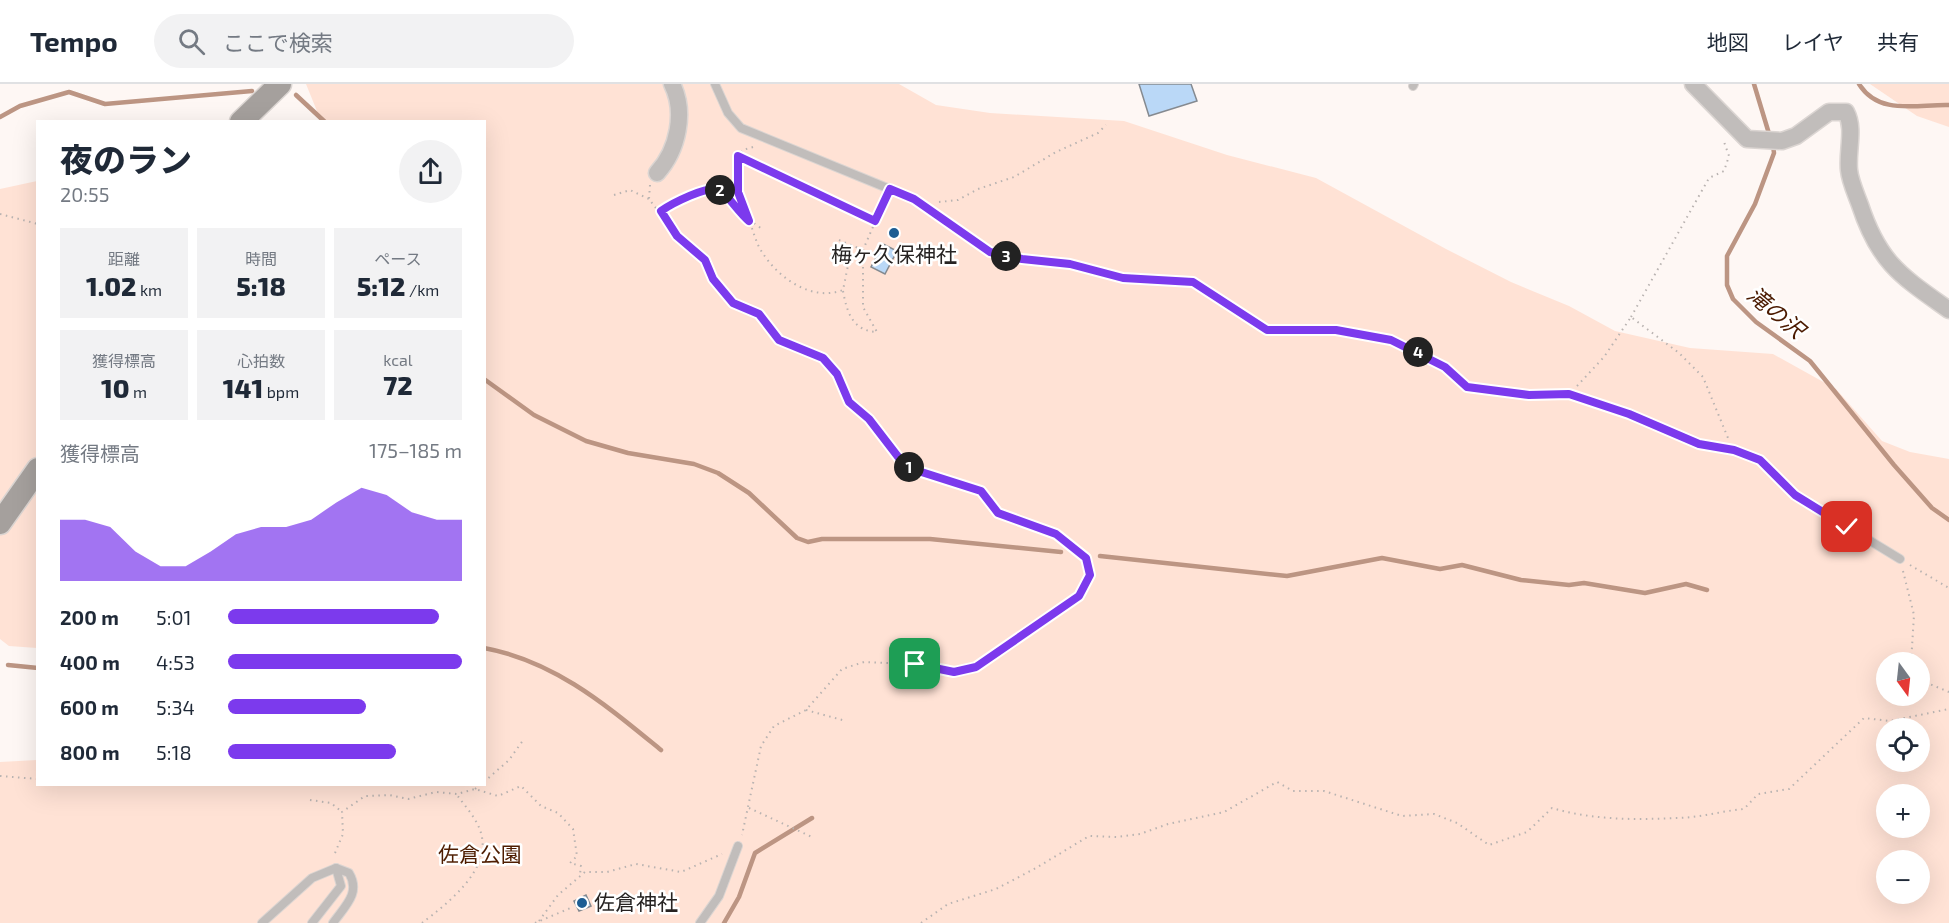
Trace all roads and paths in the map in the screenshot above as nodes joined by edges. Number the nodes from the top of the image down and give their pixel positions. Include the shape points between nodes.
1 (672, 84) edge
2 (715, 84) edge
3 (1693, 84) edge
4 (279, 85) edge
5 (1717, 111) junction
6 (243, 120) edge
7 (1106, 125) dead end
8 (772, 140) junction
9 (738, 156) junction
10 (657, 172) joint
11 (890, 189) junction
12 (614, 195) dead end
13 (649, 199) junction
14 (924, 206) junction
15 (661, 211) junction
16 (0, 214) edge
17 (749, 221) junction
18 (875, 221) junction
19 (36, 223) edge
20 (761, 228) dead end
21 (839, 240) dead end
22 (852, 246) junction
23 (863, 250) junction
24 (843, 290) junction
25 (1949, 310) edge
26 (1631, 317) junction
27 (1569, 394) junction
28 (1734, 450) junction
29 (36, 473) edge
30 (0, 523) edge
31 (1900, 559) junction
32 (1949, 588) edge
33 (1912, 652) edge
34 (1930, 684) edge
35 (1949, 692) edge
36 (1949, 709) edge
37 (806, 710) junction
38 (846, 721) dead end
39 (524, 739) dead end
40 (0, 776) edge
41 (36, 779) edge
42 (486, 780) edge
43 (479, 786) edge
44 (475, 789) junction
45 (457, 794) junction
46 (310, 800) dead end
47 (750, 808) junction
48 (342, 812) junction
49 (812, 837) dead end
50 (738, 846) junction
51 (335, 854) dead end
52 (336, 867) junction
53 (580, 874) junction
54 (573, 907) dead end
55 (539, 921) junction
56 (262, 923) edge
57 (312, 923) edge
58 (333, 923) edge
59 (422, 923) edge
60 (535, 923) edge
61 (700, 923) edge
62 (921, 923) edge

1 - 10 street via 680,119 667,162
2 - 8 lane via 728,113 741,128
3 - 5 street
4 - 6 street
5 - 25 street via 1747,140 1774,141 1796,136 1829,112 1846,112 1852,122 1849,172 1870,235 1881,254 1913,285
5 - 26 path via 1729,156 1724,171 1709,178
7 - 14 path via 1098,134 1056,152 1014,177 958,200
8 - 9 path via 743,150
8 - 11 lane
9 - 17 path via 738,192
9 - 18 path
10 - 13 path via 650,183
11 - 14 lane
11 - 18 path
12 - 13 path via 630,190
13 - 15 path
14 - 27 lane via 990,252 1070,264 1123,278 1193,282 1267,330 1336,330 1391,340 1445,367 1467,387 1529,395
15 - 17 path via 680,198 716,189
15 - 37 path via 677,236 705,260 713,279 733,303 759,314 779,340 823,358 837,374 849,402 912,469 981,491 998,513 1056,534 1086,558 1090,575 1079,596 976,667 954,672 915,664 864,662 842,669
16 - 19 path
17 - 20 path
17 - 24 path via 763,254 779,274 807,291 832,294
18 - 23 path
21 - 22 path
22 - 23 path
22 - 24 path
23 - 24 path via 863,307 877,332 866,331 850,318
26 - 27 path via 1604,357
26 - 28 path via 1679,353 1703,377
27 - 28 lane via 1699,444
28 - 31 lane via 1760,460 1795,495
29 - 30 street
31 - 32 path
31 - 33 path via 1914,615
34 - 35 path
36 - 62 path via 1890,721 1864,718 1789,789 1758,794 1744,809 1676,818 1615,819 1579,816 1552,808 1527,832 1489,845 1457,823 1434,814 1402,816 1324,791 1293,791 1277,782 1224,812 1140,834 1089,836 996,889 948,904
37 - 38 path
37 - 47 path via 774,726 761,746
39 - 42 path via 509,760
40 - 41 path
43 - 44 path
44 - 45 path
44 - 53 path via 498,796 521,786 541,806 558,813 573,829 577,856 570,863 581,866
45 - 48 path via 436,792 408,799 365,796
45 - 59 path via 481,831 482,855 469,878
46 - 48 path via 331,803
47 - 49 path
47 - 50 path
48 - 51 path via 343,834
50 - 53 path via 688,871 636,864 621,870
50 - 61 lane via 719,896
52 - 56 lane via 312,878
52 - 57 lane via 340,886
52 - 58 lane via 349,873 355,886 354,894
53 - 55 path
54 - 55 path
55 - 60 path

